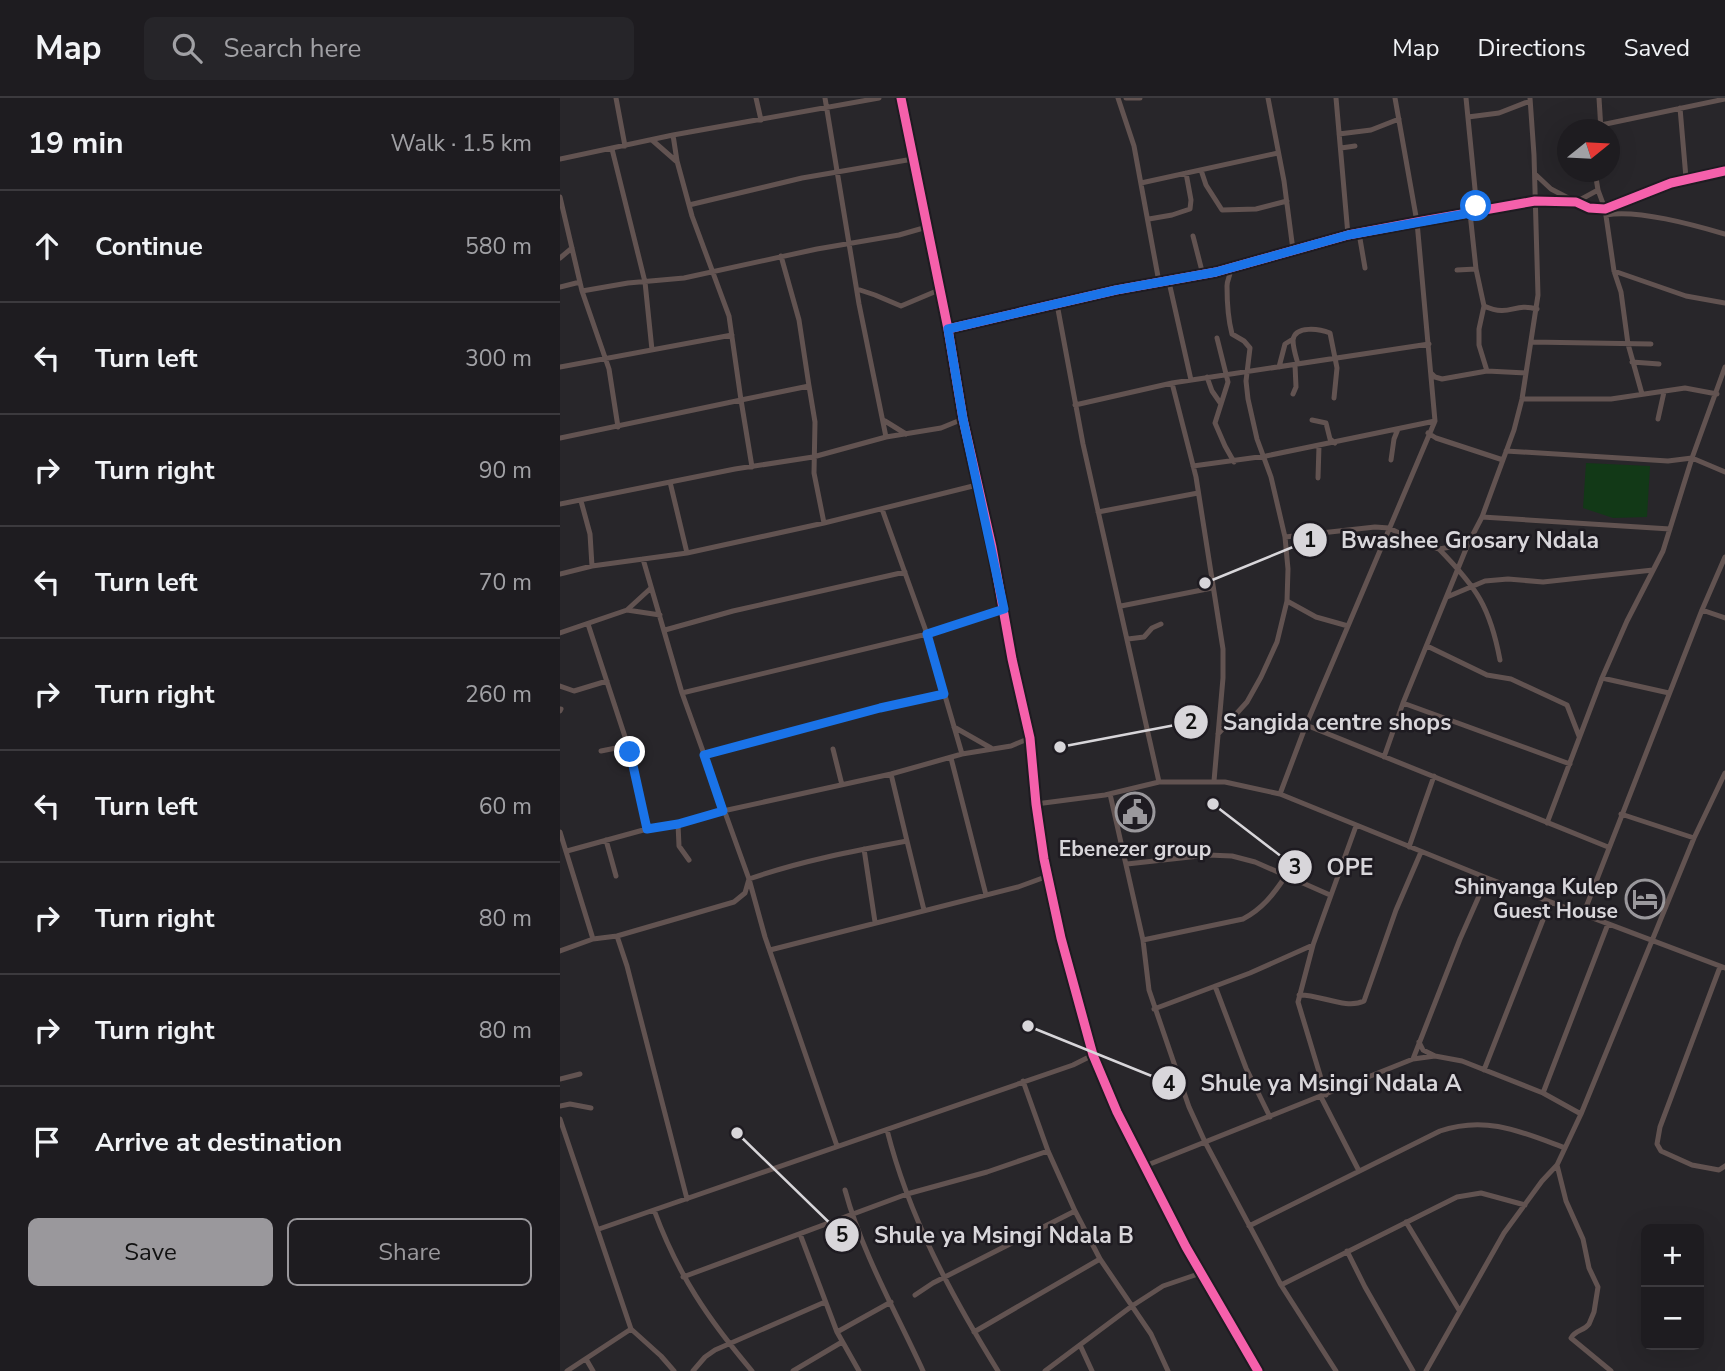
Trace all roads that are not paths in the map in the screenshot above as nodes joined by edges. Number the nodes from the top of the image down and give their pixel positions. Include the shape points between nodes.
1 (616, 98) edge
2 (757, 98) edge
3 (825, 98) edge
4 (879, 98) edge
5 (901, 98) edge
6 (1118, 98) edge
7 (1125, 98) edge
8 (1140, 98) edge
9 (1268, 98) edge
10 (1336, 98) edge
11 (1395, 98) edge
12 (1466, 98) edge
13 (1599, 98) edge
14 (1530, 99) edge
15 (1725, 99) edge
16 (1700, 102) edge
17 (826, 108) junction
18 (1680, 108) junction
19 (1468, 117) junction
20 (1399, 118) junction
21 (1600, 119) edge
22 (761, 120) junction
23 (1620, 122) edge
24 (1339, 134) junction
25 (673, 135) junction
26 (652, 140) junction
27 (625, 146) junction
28 (1354, 146) dead end
29 (1341, 148) junction
30 (612, 149) junction
31 (1278, 153) junction
32 (560, 159) edge
33 (913, 159) junction
34 (677, 161) junction
35 (1201, 170) junction
36 (1725, 171) edge
37 (839, 173) junction
38 (1186, 173) junction
39 (1535, 174) junction
40 (1686, 178) junction
41 (1597, 182) edge
42 (1141, 183) junction
43 (1598, 190) junction
44 (560, 197) edge
45 (1287, 201) junction
46 (1535, 201) junction
47 (1576, 202) junction
48 (689, 205) junction
49 (1605, 212) junction
50 (1470, 213) junction
51 (1149, 219) junction
52 (1417, 222) junction
53 (927, 227) junction
54 (1359, 233) junction
55 (1725, 234) edge
56 (1348, 235) junction
57 (1193, 236) dead end
58 (849, 243) junction
59 (572, 248) junction
60 (1293, 250) junction
61 (781, 256) junction
62 (560, 258) edge
63 (1365, 268) dead end
64 (1230, 269) junction
65 (1476, 269) junction
66 (711, 270) junction
67 (1457, 270) dead end
68 (1614, 271) junction
69 (1203, 275) junction
70 (580, 282) junction
71 (645, 282) junction
72 (1159, 282) junction
73 (1169, 282) junction
74 (560, 287) edge
75 (857, 289) junction
76 (939, 289) junction
77 (582, 291) junction
78 (1725, 303) edge
79 (1056, 304) junction
80 (1484, 306) junction
81 (1537, 309) junction
82 (948, 329) junction
83 (732, 335) junction
84 (1217, 338) dead end
85 (1293, 339) junction
86 (1531, 342) junction
87 (1429, 344) junction
88 (1628, 344) junction
89 (1651, 344) dead end
90 (652, 350) junction
91 (605, 357) junction
92 (1335, 359) junction
93 (1482, 360) junction
94 (1632, 362) junction
95 (1296, 364) junction
96 (1660, 364) dead end
97 (1725, 366) edge
98 (560, 367) edge
99 (1279, 367) junction
100 (1249, 371) junction
101 (1487, 372) junction
102 (1227, 373) junction
103 (1431, 373) junction
104 (1476, 373) junction
105 (1526, 373) junction
106 (1207, 377) junction
107 (1191, 380) junction
108 (1172, 383) junction
109 (809, 386) junction
110 (1664, 392) junction
111 (1293, 394) dead end
112 (1642, 394) junction
113 (1717, 394) junction
114 (1334, 398) dead end
115 (1522, 399) junction
116 (741, 400) junction
117 (1221, 404) junction
118 (1075, 405) junction
119 (963, 419) junction
120 (1658, 419) dead end
121 (1312, 420) dead end
122 (1434, 421) junction
123 (885, 422) junction
124 (618, 427) junction
125 (1398, 429) junction
126 (1428, 433) junction
127 (906, 434) junction
128 (886, 437) junction
129 (560, 438) edge
130 (1335, 443) junction
131 (1319, 446) junction
132 (1506, 451) junction
133 (1266, 456) junction
134 (813, 457) junction
135 (1692, 458) junction
136 (1391, 460) dead end
137 (1503, 460) junction
138 (1234, 461) junction
139 (1193, 466) junction
140 (752, 467) junction
141 (1725, 472) edge
142 (1318, 478) dead end
143 (670, 481) junction
144 (978, 485) junction
145 (1198, 493) junction
146 (582, 501) junction
147 (560, 504) edge
148 (882, 509) junction
149 (1098, 512) junction
150 (1482, 517) junction
151 (824, 523) junction
152 (1390, 528) junction
153 (1670, 528) junction
154 (1285, 537) junction
155 (1468, 544) junction
156 (1439, 549) junction
157 (687, 553) junction
158 (1725, 557) edge
159 (643, 559) junction
160 (593, 566) junction
161 (1458, 569) junction
162 (1653, 570) junction
163 (905, 572) junction
164 (560, 574) edge
165 (1472, 585) junction
166 (651, 588) junction
167 (1212, 588) junction
168 (1447, 597) junction
169 (1287, 601) junction
170 (1121, 606) junction
171 (1004, 609) junction
172 (627, 610) junction
173 (1702, 610) junction
174 (660, 615) junction
175 (1725, 618) edge
176 (589, 624) junction
177 (1161, 624) dead end
178 (1348, 625) junction
179 (665, 630) junction
180 (560, 633) edge
181 (927, 634) junction
182 (1128, 639) junction
183 (1427, 646) junction
184 (1500, 660) dead end
185 (1602, 678) junction
186 (607, 681) junction
187 (560, 686) edge
188 (682, 693) junction
189 (1670, 693) junction
190 (944, 694) junction
191 (1403, 703) junction
192 (1306, 725) junction
193 (954, 727) junction
194 (1218, 734) junction
195 (1580, 736) junction
196 (1030, 738) junction
197 (991, 748) junction
198 (833, 749) dead end
199 (601, 751) dead end
200 (630, 752) junction
201 (962, 754) junction
202 (704, 755) junction
203 (1384, 757) junction
204 (951, 758) junction
205 (1570, 764) junction
206 (1725, 773) edge
207 (891, 774) junction
208 (1434, 776) junction
209 (1214, 781) junction
210 (1159, 782) junction
211 (1723, 782) edge
212 (842, 785) junction
213 (1110, 794) junction
214 (1280, 794) junction
215 (1036, 804) junction
216 (723, 811) junction
217 (1621, 814) junction
218 (1547, 823) junction
219 (678, 824) junction
220 (1356, 826) junction
221 (647, 829) junction
222 (560, 832) edge
223 (1694, 838) junction
224 (606, 841) junction
225 (907, 841) junction
226 (1409, 847) junction
227 (1608, 847) junction
228 (864, 849) junction
229 (567, 851) junction
230 (1421, 852) junction
231 (689, 860) dead end
232 (1126, 864) junction
233 (616, 876) dead end
234 (1048, 876) junction
235 (1285, 877) junction
236 (1487, 878) junction
237 (749, 879) junction
238 (986, 895) junction
239 (1330, 895) junction
240 (739, 898) junction
241 (753, 900) junction
242 (1550, 902) junction
243 (924, 910) junction
244 (1583, 915) junction
245 (875, 922) junction
246 (1608, 924) junction
247 (617, 936) junction
248 (593, 939) junction
249 (1143, 940) junction
250 (1653, 941) junction
251 (1312, 945) junction
252 (770, 950) junction
253 (560, 951) edge
254 (1723, 968) edge
255 (1215, 985) junction
256 (1299, 995) junction
257 (1154, 1009) junction
258 (1419, 1042) junction
259 (1093, 1055) junction
260 (1435, 1056) junction
261 (1413, 1059) junction
262 (1485, 1070) junction
263 (580, 1074) dead end
264 (560, 1079) edge
265 (1023, 1081) junction
266 (1543, 1093) junction
267 (1323, 1096) junction
268 (560, 1106) edge
269 (591, 1108) dead end
270 (1581, 1114) junction
271 (1270, 1117) junction
272 (560, 1119) edge
273 (887, 1130) junction
274 (563, 1137) edge
275 (1205, 1142) junction
276 (837, 1146) junction
277 (1565, 1148) junction
278 (1048, 1151) junction
279 (1557, 1165) junction
280 (1145, 1166) junction
281 (1725, 1166) edge
282 (1359, 1171) junction
283 (845, 1190) dead end
284 (907, 1194) junction
285 (687, 1199) junction
286 (1525, 1205) junction
287 (654, 1210) junction
288 (1075, 1211) junction
289 (851, 1214) junction
290 (1406, 1222) junction
291 (1249, 1226) junction
292 (599, 1229) junction
293 (800, 1234) junction
294 (1347, 1251) junction
295 (1100, 1259) junction
296 (1201, 1273) junction
297 (683, 1277) junction
298 (944, 1279) junction
299 (1282, 1285) junction
300 (915, 1295) dead end
301 (891, 1301) junction
302 (825, 1302) junction
303 (1132, 1306) junction
304 (1459, 1310) junction
305 (631, 1329) junction
306 (836, 1332) junction
307 (974, 1332) junction
308 (842, 1342) junction
309 (730, 1344) junction
310 (1080, 1345) junction
311 (586, 1359) junction
312 (853, 1361) junction
313 (567, 1371) edge
314 (593, 1371) edge
315 (674, 1371) edge
316 (693, 1371) edge
317 (752, 1371) edge
318 (793, 1371) edge
319 (848, 1371) edge
320 (859, 1371) edge
321 (923, 1371) edge
322 (998, 1371) edge
323 (1046, 1371) edge
324 (1092, 1371) edge
325 (1168, 1371) edge
326 (1258, 1371) edge
327 (1336, 1371) edge
328 (1413, 1371) edge
329 (1426, 1371) edge
330 (1611, 1371) edge

1 - 27 street
2 - 22 street
3 - 17 street
4 - 17 street
5 - 33 street
6 - 42 street
7 - 8 street
9 - 31 street
10 - 24 street
11 - 20 street
12 - 19 street
13 - 21 street
14 - 19 street via 1499,113
14 - 39 street
15 - 16 street
16 - 18 street
17 - 22 street
17 - 37 street
18 - 23 street
18 - 40 street
19 - 50 street via 1476,199
20 - 24 street via 1371,130
20 - 52 street
22 - 25 street
24 - 29 street
25 - 26 street
25 - 34 street
26 - 27 street
26 - 34 street
27 - 30 street
28 - 29 street
29 - 56 street
30 - 32 street
30 - 71 street
31 - 35 street
31 - 45 street
33 - 37 street
33 - 53 street
34 - 48 street
35 - 38 street
35 - 45 street via 1222,210 1256,209
36 - 40 street
37 - 48 street
37 - 58 street
38 - 42 street
38 - 51 street via 1191,209
39 - 46 street
39 - 47 street
40 - 49 street
41 - 43 street
42 - 51 street
43 - 47 street
43 - 49 street
44 - 59 street
45 - 60 street
46 - 47 street
46 - 50 street
46 - 81 street
47 - 49 street
48 - 66 street
49 - 55 street
49 - 68 street
50 - 52 street
50 - 65 street
51 - 72 street
52 - 54 street
52 - 87 street
53 - 58 street
53 - 76 street
54 - 56 street
54 - 63 street
56 - 60 street
57 - 69 street
58 - 61 street
58 - 75 street
59 - 62 street
59 - 70 street
60 - 64 street
61 - 66 street
61 - 109 street via 799,320
64 - 69 street
64 - 100 street via 1231,334 1250,348
65 - 67 street
65 - 80 street
66 - 71 street
66 - 83 street
68 - 78 street via 1686,296
68 - 88 street
69 - 73 street
70 - 74 street
70 - 77 street
71 - 77 street
71 - 90 street
72 - 73 street
72 - 79 street
73 - 107 street
75 - 76 street via 901,306
75 - 123 street
76 - 82 street
77 - 91 street
79 - 82 street
79 - 118 street
80 - 81 street via 1505,312 1522,306
80 - 93 street via 1479,329
81 - 86 street
82 - 119 street
83 - 90 street
83 - 116 street
84 - 102 street
85 - 92 street via 1299,331 1324,330 1330,333
85 - 95 street
85 - 99 street via 1285,344
86 - 88 street
86 - 105 street
87 - 92 street
87 - 103 street
88 - 89 street
88 - 94 street
90 - 91 street
91 - 98 street
91 - 124 street
92 - 95 street
92 - 114 street
93 - 101 street
93 - 104 street
94 - 96 street
94 - 112 street
95 - 99 street
95 - 111 street
97 - 113 street
99 - 100 street
100 - 102 street
100 - 133 street via 1248,399
101 - 104 street
101 - 105 street
102 - 106 street
102 - 117 street
103 - 104 street via 1442,379
103 - 122 street
105 - 115 street
106 - 107 street
106 - 117 street
107 - 108 street
108 - 118 street
108 - 139 street
109 - 116 street
109 - 134 street via 815,422
110 - 112 street
110 - 113 street via 1696,388
110 - 120 street
112 - 115 street via 1580,401
113 - 135 street
115 - 132 street
116 - 124 street
116 - 140 street
117 - 138 street via 1216,429
118 - 149 street
119 - 127 street
119 - 144 street
121 - 130 street via 1326,424
122 - 125 street
122 - 126 street
123 - 127 street
123 - 128 street
124 - 129 street
125 - 130 street
125 - 136 street
126 - 137 street
126 - 152 street
127 - 128 street
128 - 134 street
130 - 131 street
131 - 133 street
131 - 142 street
132 - 135 street via 1668,461
132 - 137 street
133 - 138 street
133 - 154 street
134 - 140 street
134 - 151 street
135 - 141 street
135 - 153 street
137 - 150 street
138 - 139 street
139 - 145 street
140 - 143 street
143 - 146 street
143 - 157 street
144 - 148 street
144 - 171 street
145 - 149 street
145 - 167 street
146 - 147 street
146 - 160 street
148 - 151 street
148 - 163 street
149 - 170 street
150 - 153 street
150 - 155 street
151 - 157 street
152 - 154 street
152 - 156 street
152 - 178 street
153 - 162 street
154 - 169 street
155 - 156 street
155 - 161 street
156 - 161 street
157 - 159 street
158 - 173 street
159 - 160 street
159 - 166 street
160 - 164 street
161 - 165 street
161 - 168 street
162 - 165 street
162 - 185 street
163 - 179 street
163 - 181 street
165 - 168 street
165 - 184 street via 1490,618
166 - 172 street
166 - 174 street
167 - 170 street
167 - 194 street via 1223,649
168 - 183 street
169 - 178 street via 1333,624
169 - 194 street via 1277,642 1261,677 1247,702
170 - 182 street
171 - 181 street
171 - 196 street
172 - 174 street
172 - 176 street
173 - 175 street
173 - 189 street
174 - 179 street
176 - 180 street
176 - 186 street
177 - 182 street via 1144,637
178 - 192 street
179 - 188 street
181 - 188 street
181 - 190 street
182 - 210 street
183 - 191 street
183 - 195 street via 1567,705
185 - 189 street
185 - 195 street
186 - 187 street via 574,691
186 - 200 street
188 - 202 street
189 - 217 street
190 - 193 street
190 - 202 street
191 - 203 street
191 - 205 street
192 - 203 street
192 - 214 street
193 - 197 street
193 - 201 street
194 - 209 street
195 - 205 street
196 - 197 street
196 - 215 street
197 - 201 street
198 - 212 street
199 - 200 street via 621,747
200 - 221 street
201 - 204 street
202 - 216 street
203 - 208 street
204 - 207 street
204 - 238 street
205 - 218 street
206 - 211 street
207 - 212 street
207 - 225 street
208 - 218 street
208 - 226 street
209 - 210 street
209 - 214 street
210 - 213 street
211 - 223 street
212 - 216 street
213 - 215 street
213 - 232 street
214 - 220 street
215 - 234 street
216 - 219 street
216 - 237 street
217 - 223 street
217 - 227 street
218 - 227 street
219 - 221 street
219 - 231 street via 678,844
220 - 226 street
220 - 239 street
221 - 224 street
222 - 229 street
223 - 250 street
224 - 229 street
224 - 233 street
225 - 228 street
225 - 243 street
226 - 230 street
227 - 244 street
228 - 237 street via 796,863
228 - 245 street
229 - 248 street
230 - 236 street
230 - 256 street via 1364,1000 1342,1003
232 - 235 street via 1232,856
232 - 249 street
234 - 238 street
234 - 259 street
235 - 239 street
235 - 249 street via 1257,912 1242,919
236 - 242 street
236 - 258 street
237 - 240 street
237 - 241 street
238 - 243 street
239 - 251 street
240 - 241 street
240 - 247 street
241 - 252 street
242 - 244 street
242 - 262 street
243 - 245 street
244 - 246 street
245 - 252 street
246 - 250 street
246 - 266 street
247 - 248 street
247 - 285 street
248 - 253 street
249 - 257 street
250 - 254 street
250 - 270 street
251 - 255 street
251 - 256 street
252 - 276 street
254 - 281 street via 1657,1144 1661,1151 1692,1165 1719,1170
255 - 257 street
255 - 271 street
256 - 267 street via 1298,1007
257 - 275 street
258 - 260 street via 1423,1051
258 - 261 street
259 - 265 street
259 - 280 street
260 - 261 street
260 - 262 street
261 - 267 street
262 - 266 street
263 - 264 street
265 - 273 street
265 - 278 street
266 - 270 street
267 - 271 street
267 - 282 street
268 - 269 street
270 - 277 street
271 - 275 street
272 - 274 street
273 - 276 street
273 - 284 street
274 - 292 street
275 - 280 street
275 - 291 street
276 - 285 street
277 - 279 street
277 - 282 street via 1512,1129 1478,1122 1460,1124
278 - 284 street
278 - 288 street
279 - 286 street
279 - 330 street via 1598,1288 1589,1324 1571,1338
280 - 296 street
282 - 291 street
283 - 289 street
284 - 289 street
284 - 298 street
285 - 287 street
286 - 290 street via 1472,1193
286 - 304 street
287 - 292 street
287 - 297 street
288 - 295 street
288 - 298 street
289 - 293 street
289 - 301 street
290 - 294 street
290 - 304 street
291 - 299 street
292 - 305 street
293 - 297 street
293 - 302 street
294 - 299 street
294 - 328 street
295 - 303 street
295 - 307 street
296 - 303 street via 1166,1284
296 - 326 street
297 - 309 street
298 - 300 street
298 - 307 street
299 - 327 street
301 - 306 street
301 - 321 street
302 - 306 street
302 - 309 street
303 - 310 street
303 - 325 street
304 - 329 street
305 - 311 street
305 - 315 street
306 - 308 street
307 - 322 street
308 - 312 street
308 - 318 street
309 - 316 street via 709,1354
309 - 317 street
310 - 323 street
310 - 324 street
311 - 313 street
311 - 314 street
312 - 319 street
312 - 320 street

